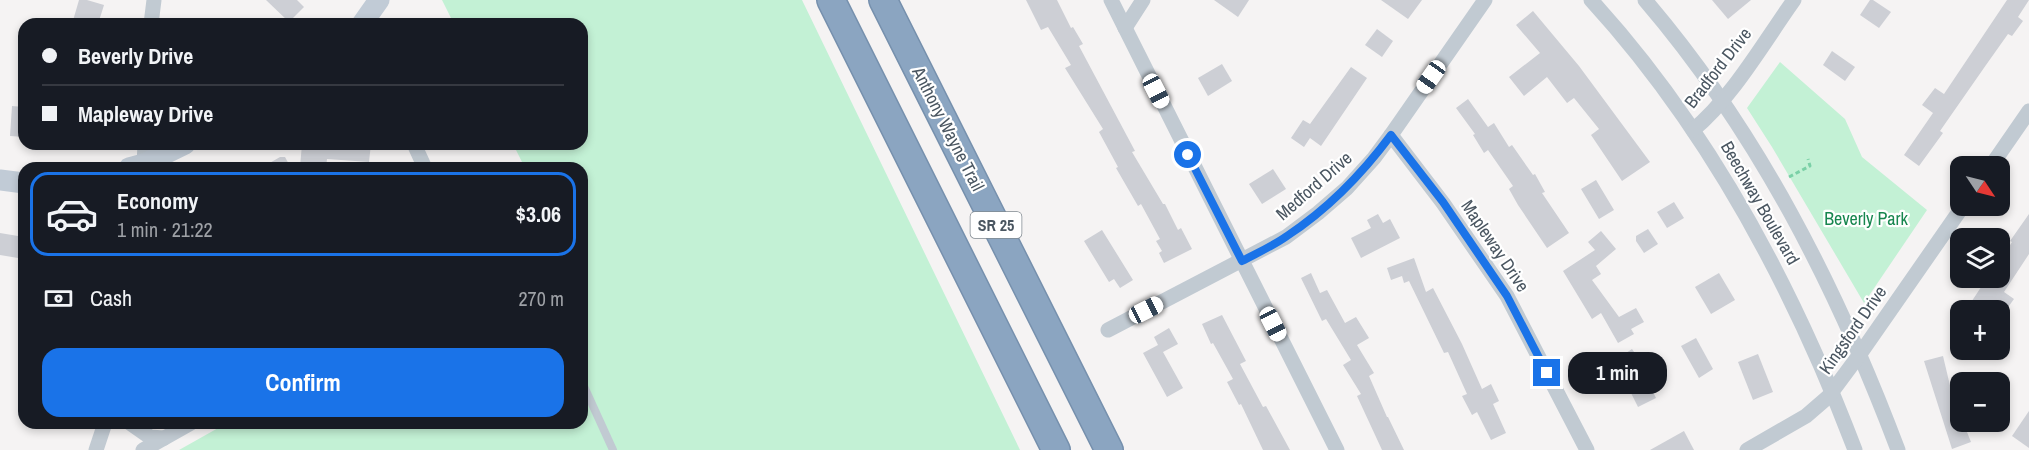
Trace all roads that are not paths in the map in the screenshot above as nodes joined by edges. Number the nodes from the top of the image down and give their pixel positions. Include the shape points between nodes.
1 (154, 0) edge
2 (379, 0) edge
3 (831, 0) edge
4 (883, 0) edge
5 (1111, 0) edge
6 (1143, 0) edge
7 (1485, 0) edge
8 (1591, 0) edge
9 (1645, 0) edge
10 (1794, 0) edge
11 (152, 18) edge
12 (366, 18) edge
13 (1125, 28) junction
14 (1722, 101) junction
15 (2029, 111) edge
16 (1693, 130) junction
17 (1391, 135) junction
18 (168, 150) edge
19 (1997, 156) edge
20 (140, 161) edge
21 (0, 180) edge
22 (18, 182) edge
23 (1957, 216) edge
24 (1242, 261) junction
25 (1108, 330) dead end
26 (1860, 354) junction
27 (1833, 392) junction
28 (588, 395) edge
29 (103, 429) edge
30 (139, 429) edge
31 (180, 429) edge
32 (164, 438) junction
33 (96, 450) edge
34 (143, 450) edge
35 (613, 450) edge
36 (1056, 450) edge
37 (1109, 450) edge
38 (1336, 450) edge
39 (1587, 450) edge
40 (1747, 450) edge
41 (1855, 450) edge
42 (1898, 450) edge

1 - 11 street
2 - 12 street
3 - 36 highway, SR 25
4 - 37 highway, Anthony Wayne Trail / SR 25
5 - 13 street
6 - 13 street
7 - 17 street, Medford Drive
8 - 16 street, Beechway Boulevard via 1635,50
9 - 14 street, Beechway Boulevard
10 - 14 street, Bradford Drive
13 - 24 street
14 - 16 street, Bradford Drive
14 - 26 street, Beechway Boulevard via 1809,246
15 - 19 street
16 - 27 street, Beechway Boulevard via 1774,265
17 - 24 street, Medford Drive via 1347,188 1318,213 1286,237
17 - 39 street, Mapleway Drive via 1443,202 1507,296
18 - 20 street
21 - 22 street
23 - 26 street, Kingsford Drive
24 - 25 street, Medford Drive
24 - 38 street
26 - 27 street, Kingsford Drive
26 - 42 street, Beechway Boulevard
27 - 40 street, Kingsford Drive via 1806,416
27 - 41 street, Beechway Boulevard
28 - 35 lane
29 - 33 street
30 - 32 street via 150,437
31 - 32 street
32 - 34 street

